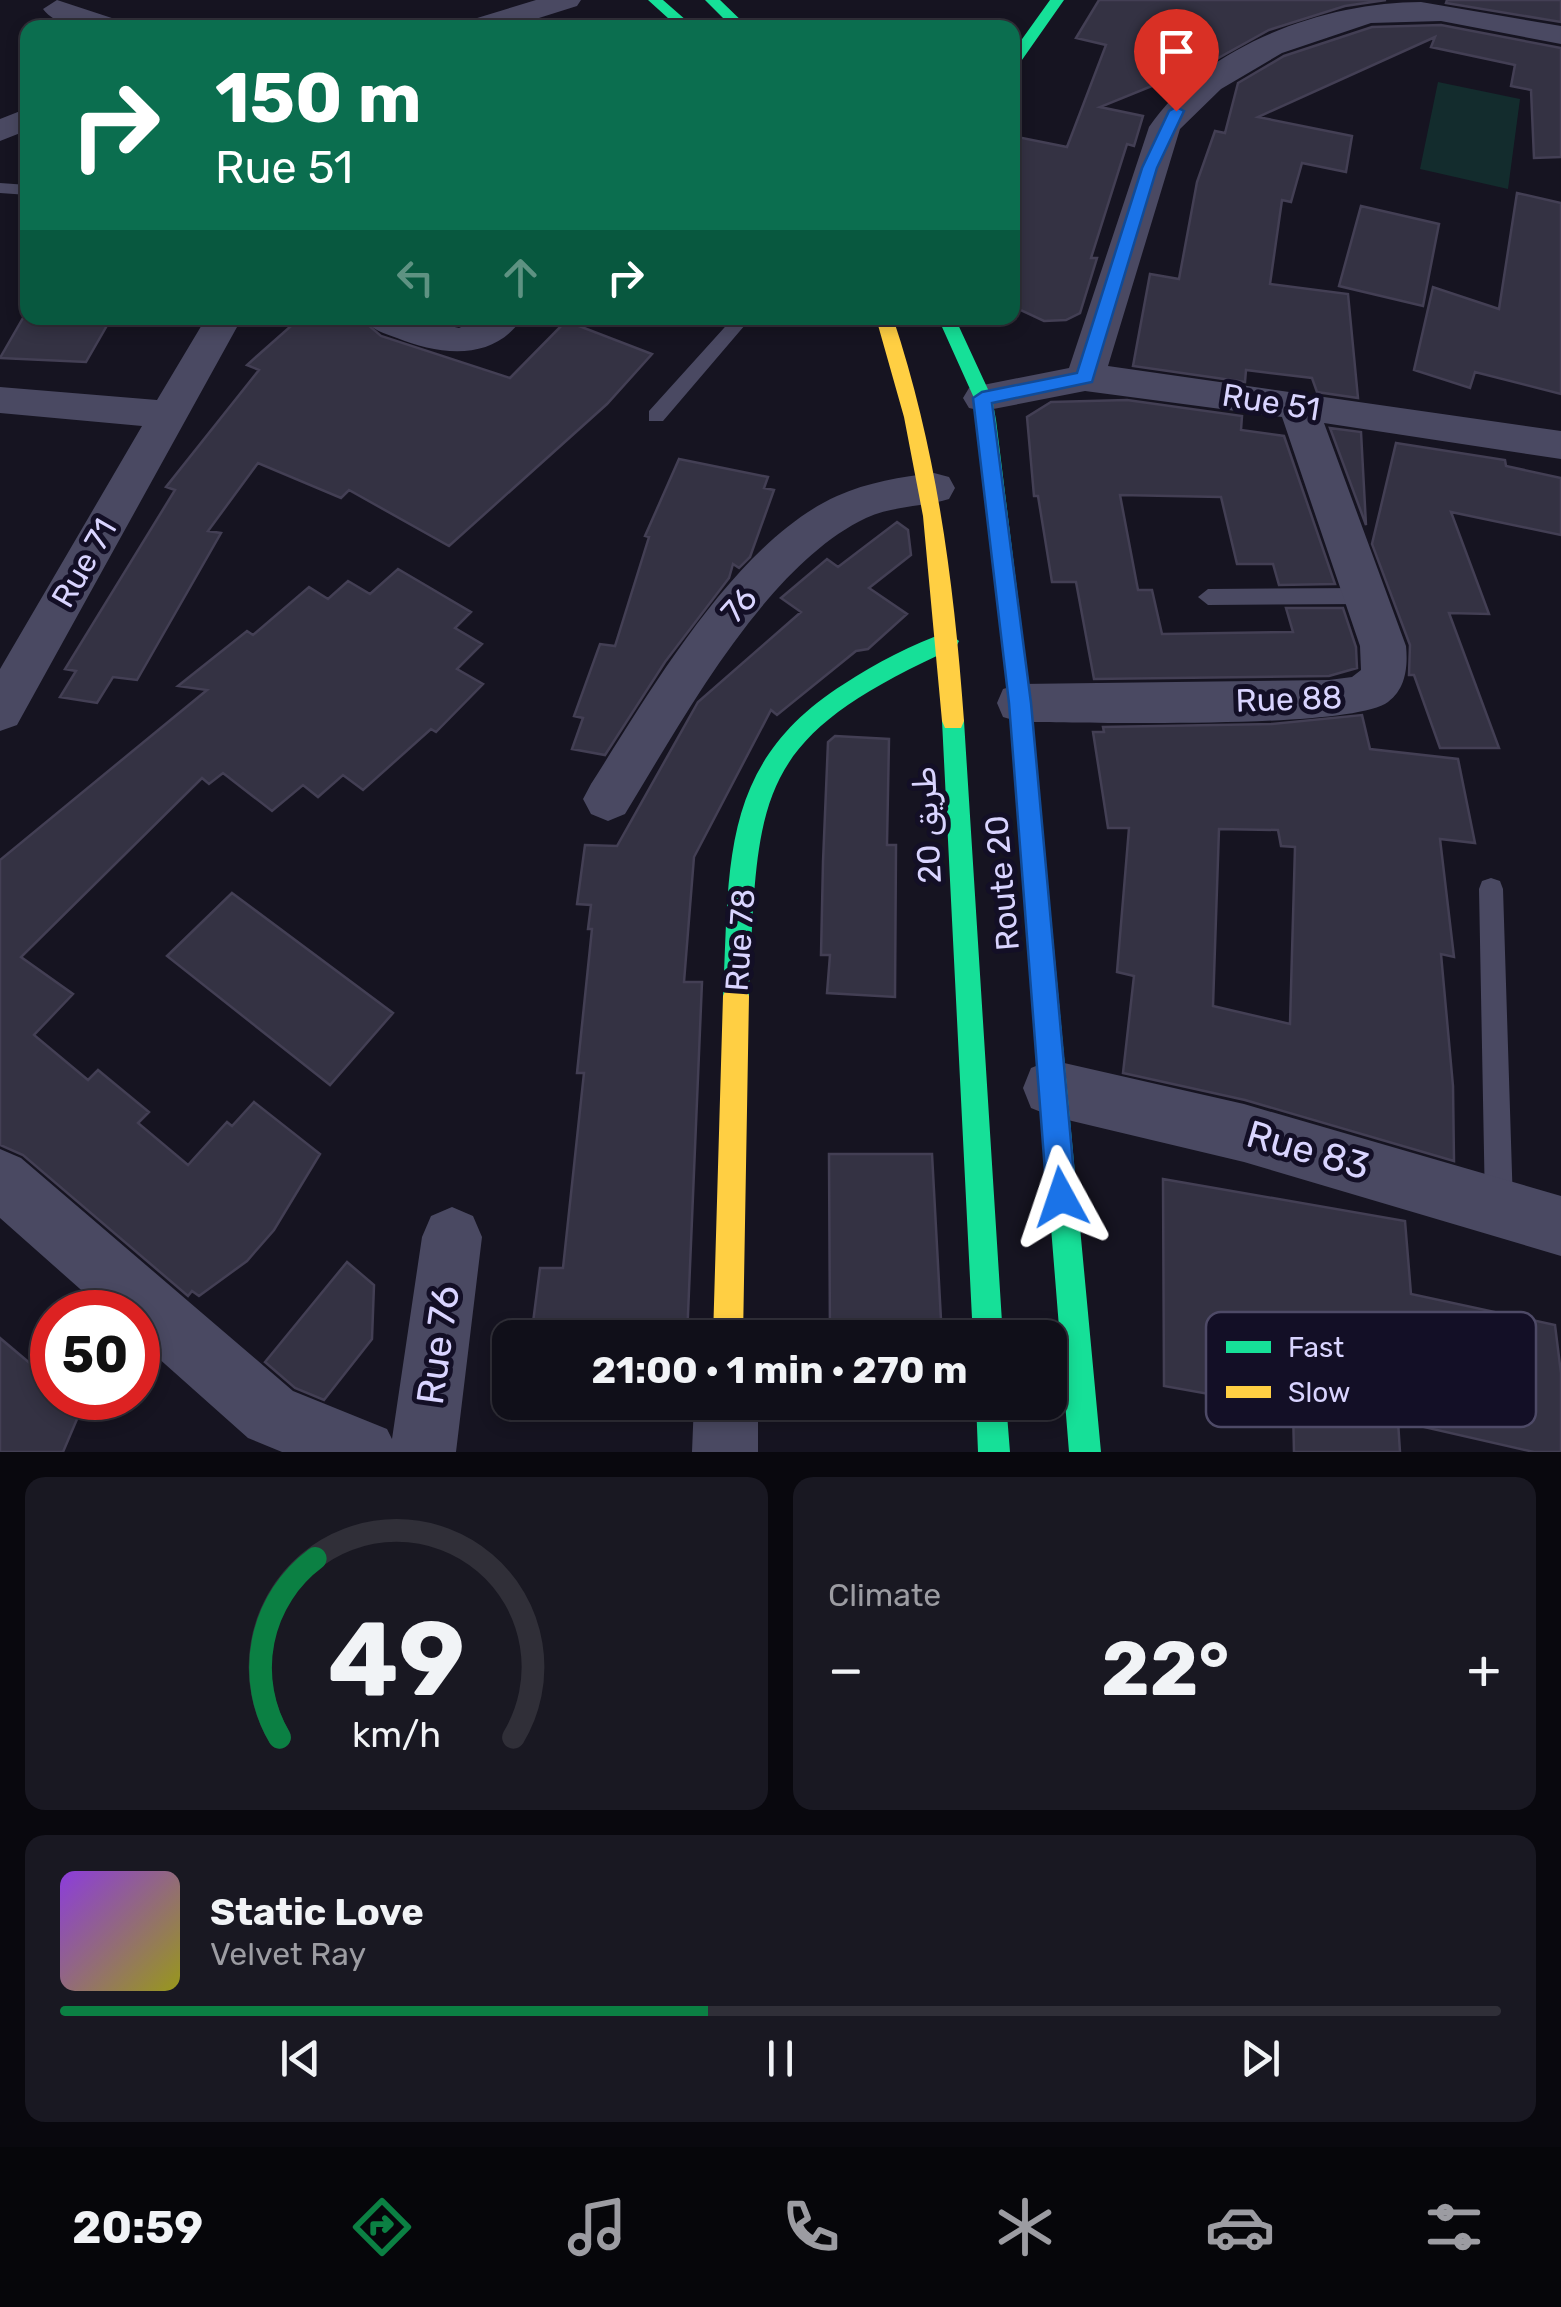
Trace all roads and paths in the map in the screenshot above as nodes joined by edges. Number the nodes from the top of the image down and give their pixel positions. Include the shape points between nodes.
1 (81, 0) edge
2 (567, 0) edge
3 (656, 0) edge
4 (1057, 0) edge
5 (1396, 6) edge
6 (89, 20) edge
7 (501, 20) edge
8 (679, 20) edge
9 (1561, 36) edge
10 (1020, 53) edge
11 (220, 325) edge
12 (404, 325) edge
13 (495, 325) edge
14 (736, 325) edge
15 (886, 325) edge
16 (949, 325) edge
17 (1085, 378) junction
18 (982, 398) junction
19 (0, 400) edge
20 (1298, 408) junction
21 (169, 415) junction
22 (656, 416) dead end
23 (1561, 445) edge
24 (934, 488) junction
25 (1366, 596) junction
26 (1208, 597) dead end
27 (948, 641) junction
28 (1020, 703) junction
29 (0, 711) edge
30 (608, 799) dead end
31 (1491, 888) dead end
32 (1051, 1088) junction
33 (0, 1179) edge
34 (1499, 1208) junction
35 (1561, 1226) edge
36 (452, 1237) dead end
37 (728, 1320) edge
38 (987, 1320) edge
39 (726, 1420) edge
40 (992, 1420) edge
41 (364, 1452) edge
42 (424, 1452) edge
43 (725, 1452) edge
44 (994, 1452) edge
45 (1086, 1452) edge

1 - 6 street via 57,10
2 - 7 street
3 - 8 main road
4 - 10 main road
5 - 9 street
5 - 17 street via 1262,52 1226,70 1176,111 1150,168
11 - 21 street, Rue 71
12 - 13 street via 458,342 475,340
14 - 22 lane
15 - 24 main road, طريق 20
16 - 18 main road, Route 20
17 - 18 street, Rue 51
17 - 20 street, Rue 51
18 - 28 main road, Route 20
19 - 21 street
20 - 23 street, Rue 51
20 - 25 street, Rue 88
21 - 29 street, Rue 71
24 - 27 main road, طريق 20
24 - 30 street, 76 via 850,508 776,566 684,671
25 - 26 lane
25 - 28 street, Rue 88 via 1386,658 1380,686 1368,694
27 - 37 main road, Rue 78 via 842,696 802,730 757,796 745,860 736,999
27 - 38 main road, طريق 20
28 - 32 main road, Route 20
31 - 34 lane
32 - 34 street, Rue 83 via 1214,1123
32 - 45 main road, Route 20
33 - 41 street via 271,1416
34 - 35 street, Rue 83
36 - 42 street, Rue 76
39 - 43 street
40 - 44 main road

